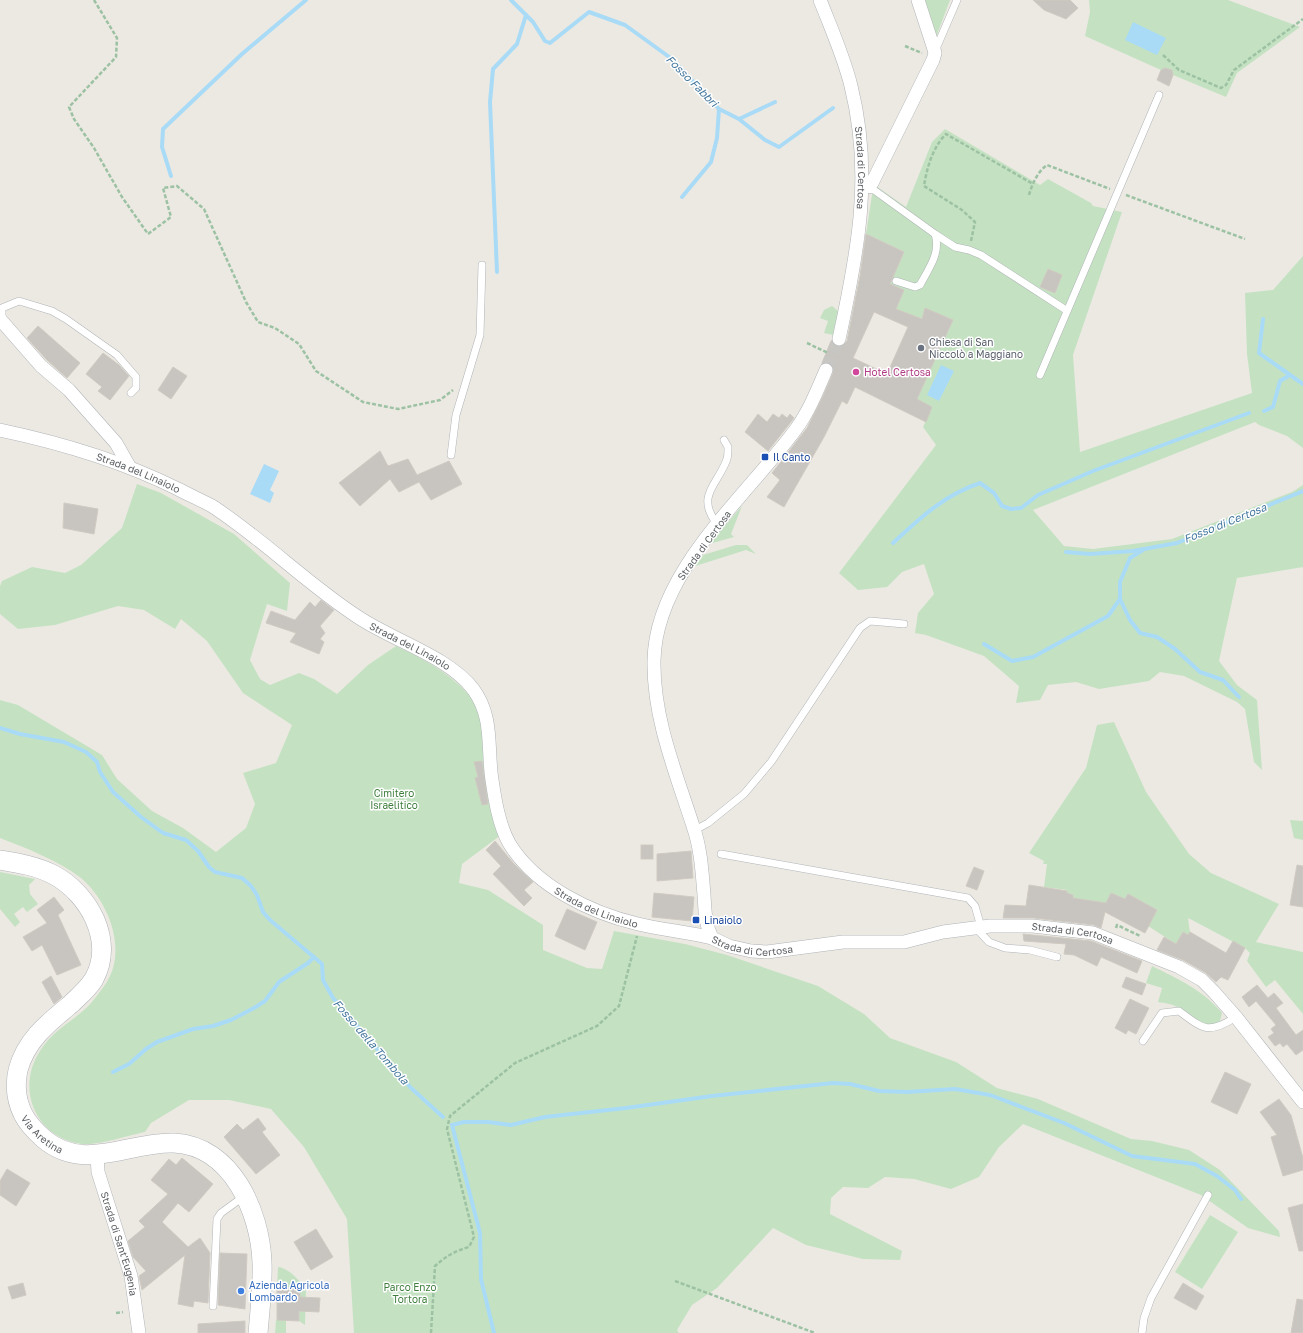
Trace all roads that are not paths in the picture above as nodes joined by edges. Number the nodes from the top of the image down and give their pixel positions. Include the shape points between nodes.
1 (820, 0) edge
2 (918, 0) edge
3 (957, 0) edge
4 (935, 53) junction
5 (1159, 95) dead end
6 (863, 188) junction
7 (934, 234) junction
8 (482, 266) dead end
9 (896, 281) dead end
10 (1066, 310) junction
11 (1, 320) edge
12 (839, 339) tunnel mouth
13 (826, 370) tunnel mouth
14 (1040, 375) dead end
15 (131, 393) dead end
16 (0, 430) edge
17 (724, 440) dead end
18 (451, 455) dead end
19 (129, 466) junction
20 (717, 524) junction
21 (904, 624) dead end
22 (695, 830) junction
23 (721, 854) dead end
24 (0, 860) edge
25 (978, 927) junction
26 (712, 938) junction
27 (1056, 957) dead end
28 (1236, 1017) junction
29 (1143, 1041) dead end
30 (1303, 1102) edge
31 (97, 1155) junction
32 (245, 1195) junction
33 (1208, 1195) dead end
34 (213, 1306) dead end
35 (139, 1333) edge
36 (258, 1333) edge
37 (1142, 1333) edge

1 - 6 street, Strada di Certosa via 851,87 859,126
2 - 4 street
3 - 4 lane
4 - 6 street via 872,183
5 - 10 lane
6 - 7 lane via 874,190
6 - 12 street, Strada di Certosa via 856,251
7 - 9 lane via 938,243 937,252 920,285 915,287
7 - 10 lane via 955,247 981,255
8 - 18 lane via 480,335 456,415
10 - 14 lane
11 - 15 lane via 2,308 19,301 66,319 117,355 136,377 136,388
11 - 19 street via 111,437
13 - 20 street, Strada di Certosa via 798,426
16 - 19 street, Strada del Linaiolo via 64,445
17 - 20 lane via 728,447 727,459 710,488 708,510
19 - 26 street, Strada del Linaiolo via 211,506 359,618 450,668 469,684 480,700 487,718 494,792 502,824 509,843 534,872 560,891 607,915
20 - 22 street, Strada di Certosa via 673,588 659,622 654,652 659,711
21 - 22 lane via 870,621 860,628 771,762 744,794
22 - 26 street, Strada di Certosa via 700,853 706,920
23 - 25 lane via 968,898 977,910
24 - 31 main road, Via Aretina via 38,868 66,883 90,910 100,934 102,956 94,979 31,1041 22,1058 17,1081 18,1099 23,1113 43,1138 67,1153 81,1156
25 - 26 street, Strada di Certosa via 943,932 904,942 843,942 767,952 736,948
25 - 27 lane via 989,942 1005,948 1030,950
25 - 28 street, Strada di Certosa via 1033,926 1101,935 1196,976
28 - 29 lane via 1223,1026 1212,1029 1200,1027 1179,1011 1162,1013
28 - 30 street, Strada di Certosa
31 - 32 main road, Via Aretina via 159,1143 190,1146 207,1153 223,1165
31 - 35 street, Strada di Sant'Eugenia via 98,1172 131,1276
32 - 34 lane via 217,1219
32 - 36 main road, Via Aretina via 258,1231 262,1255
33 - 37 lane via 1151,1298

